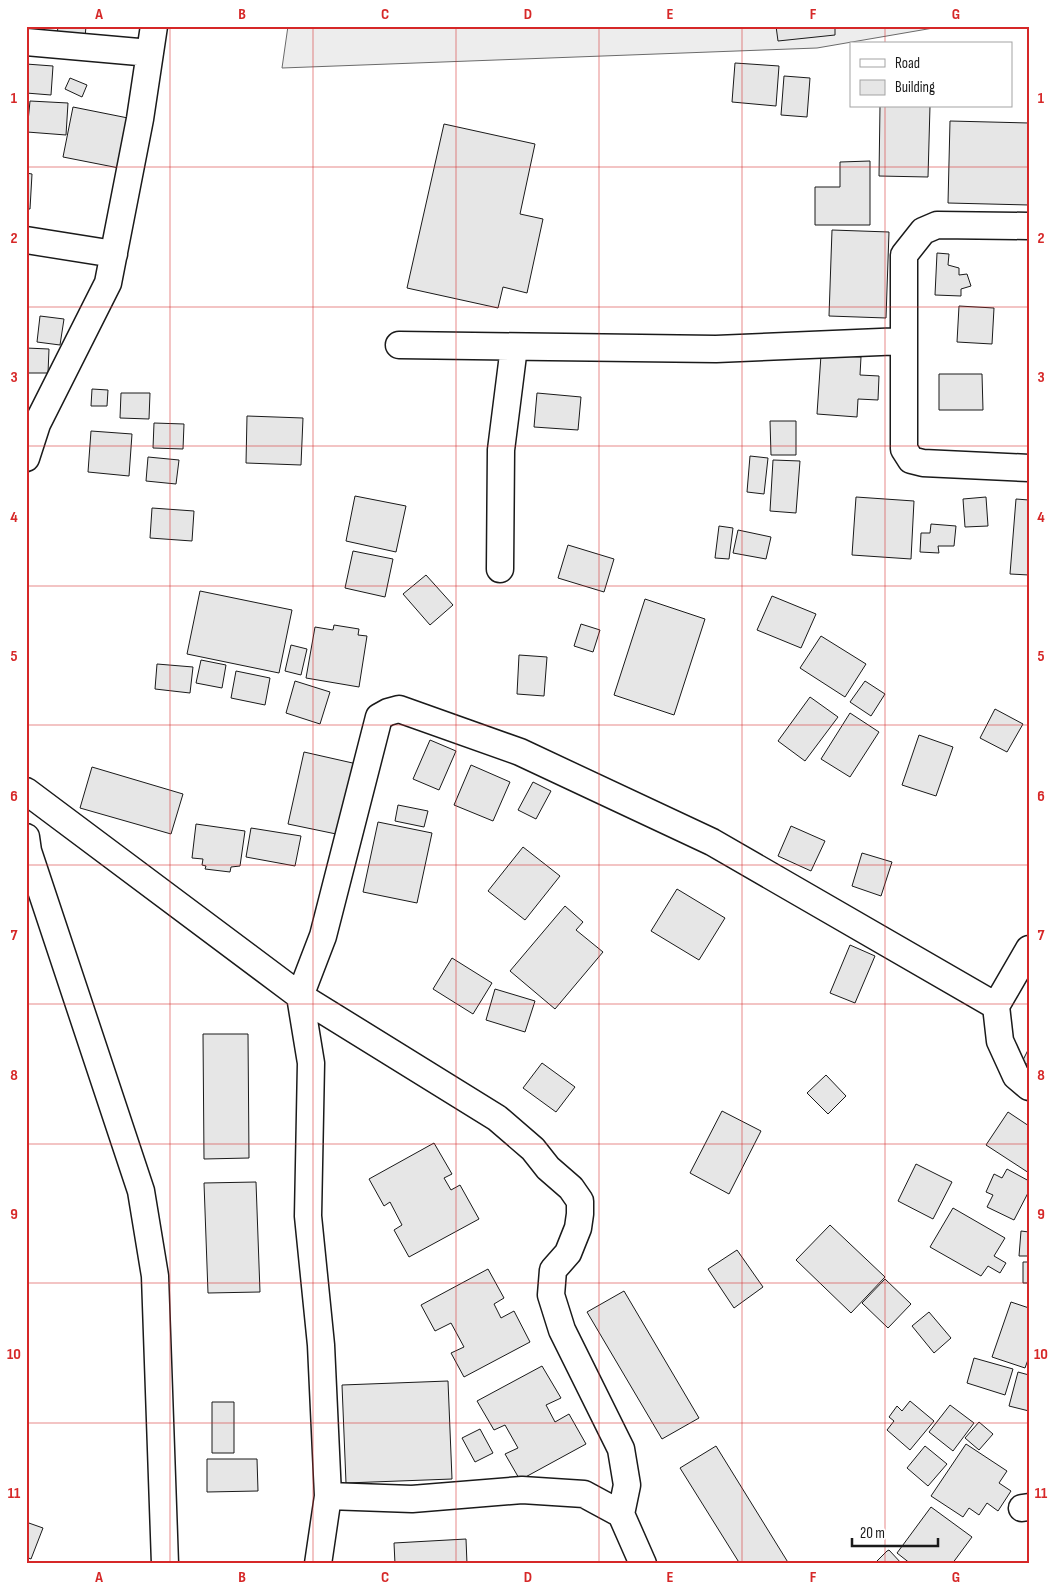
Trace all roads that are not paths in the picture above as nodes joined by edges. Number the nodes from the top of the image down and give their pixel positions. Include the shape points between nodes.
1 (154, 26) edge
2 (26, 42) edge
3 (150, 53) junction
4 (1029, 226) edge
5 (26, 240) edge
6 (114, 254) junction
7 (904, 341) junction
8 (399, 345) dead end
9 (514, 347) junction
10 (26, 458) edge
11 (1029, 468) edge
12 (500, 569) dead end
13 (26, 791) edge
14 (26, 837) edge
15 (1029, 949) edge
16 (300, 996) junction
17 (996, 1006) junction
18 (1029, 1088) edge
19 (328, 1496) junction
20 (621, 1514) junction
21 (165, 1564) edge
22 (318, 1564) edge
23 (643, 1564) edge

1 - 3 street
2 - 3 street
3 - 6 street
4 - 7 street via 937,225 922,231 904,255
5 - 6 street
6 - 10 street via 108,283 37,424
7 - 9 street via 716,350
7 - 11 street via 904,449 911,460
8 - 9 street
9 - 12 street via 501,450
13 - 16 street
14 - 21 street via 141,1191 155,1276
15 - 17 street
16 - 17 street via 323,936 379,717 399,708 520,752 712,842
16 - 19 street via 311,1063 308,1216 321,1345
16 - 20 street via 497,1118 533,1148 580,1201 578,1228 568,1253 553,1270 551,1295 562,1330 621,1449 627,1485
17 - 18 street via 1000,1041 1016,1076
19 - 20 street via 412,1499 522,1490 584,1494
19 - 22 street
20 - 23 street

